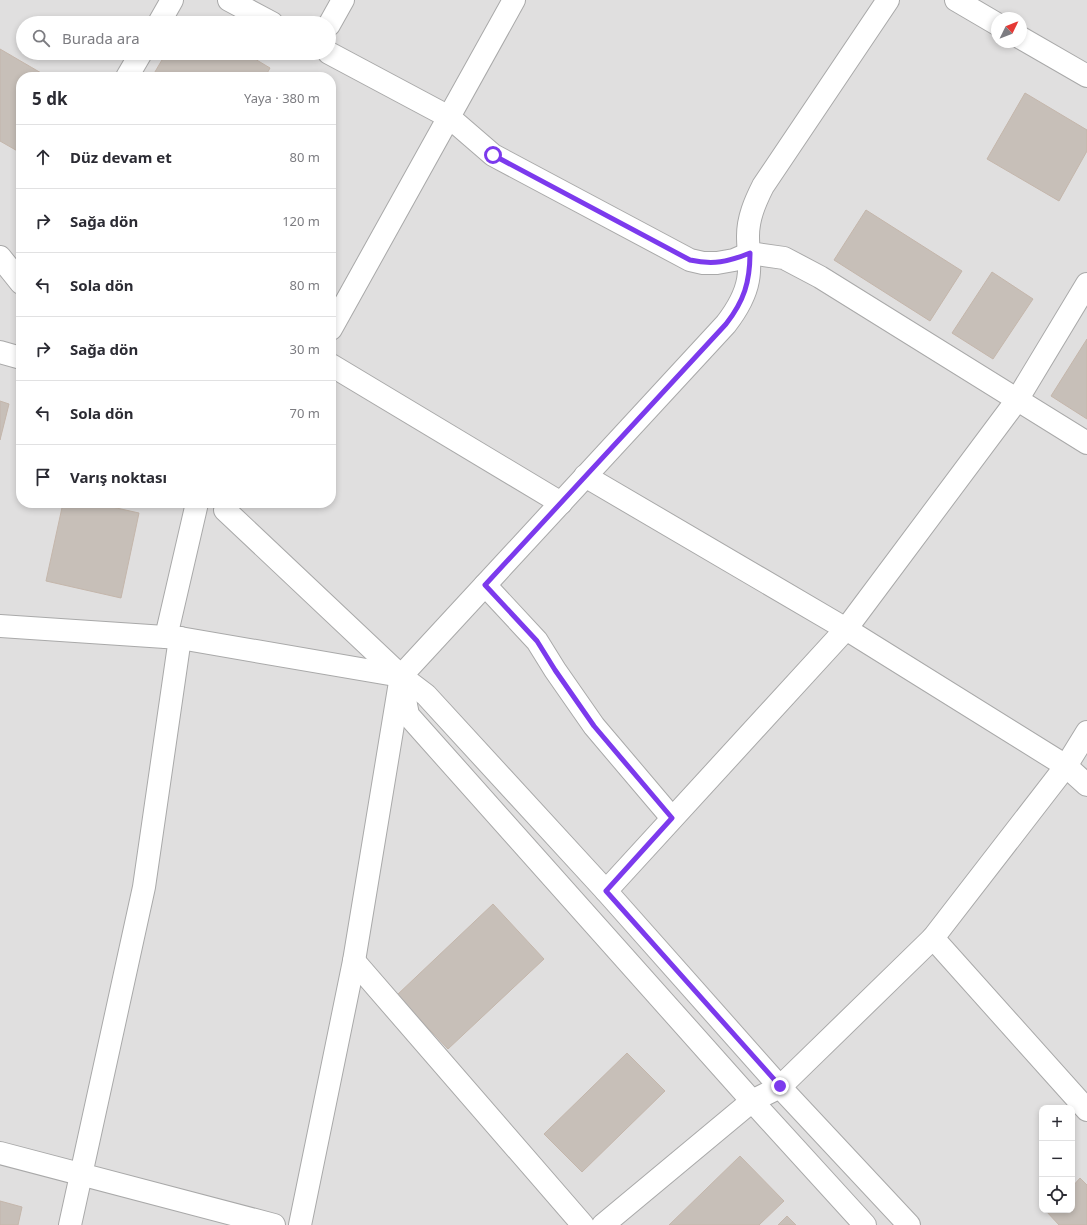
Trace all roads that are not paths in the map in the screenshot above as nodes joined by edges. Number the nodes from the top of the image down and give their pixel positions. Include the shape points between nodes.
1 (172, 0) edge
2 (229, 0) edge
3 (343, 0) edge
4 (514, 0) edge
5 (888, 0) edge
6 (956, 0) edge
7 (163, 16) edge
8 (259, 16) edge
9 (334, 16) edge
10 (991, 20) edge
11 (1027, 41) edge
12 (336, 57) edge
13 (137, 60) edge
14 (130, 72) edge
15 (1087, 76) edge
16 (449, 116) junction
17 (750, 253) junction
18 (1087, 284) edge
19 (336, 321) edge
20 (0, 352) edge
21 (16, 357) edge
22 (336, 368) edge
23 (1017, 400) junction
24 (1087, 443) edge
25 (585, 476) junction
26 (561, 503) junction
27 (196, 508) edge
28 (227, 508) edge
29 (485, 585) junction
30 (0, 626) edge
31 (846, 629) junction
32 (173, 637) junction
33 (401, 676) junction
34 (1087, 732) edge
35 (1066, 766) junction
36 (1087, 785) edge
37 (672, 818) junction
38 (606, 891) junction
39 (933, 938) junction
40 (354, 961) junction
41 (780, 1086) junction
42 (752, 1101) junction
43 (1087, 1110) edge
44 (0, 1153) edge
45 (80, 1174) junction
46 (70, 1225) edge
47 (274, 1225) edge
48 (300, 1225) edge
49 (583, 1225) edge
50 (603, 1225) edge
51 (865, 1225) edge
52 (909, 1225) edge

1 - 7 street
2 - 8 street
3 - 9 street
4 - 16 street
5 - 17 street via 763,186 750,220
6 - 10 street
11 - 15 street
12 - 16 street
13 - 14 street
16 - 17 street via 493,155 690,260 717,263 734,260
16 - 19 street
17 - 23 street via 784,258 820,277
17 - 25 street via 744,295 726,324
18 - 23 street
20 - 21 street
22 - 26 street
23 - 24 street
23 - 31 street
25 - 26 street
25 - 31 street
26 - 29 street
27 - 32 street
28 - 33 street
29 - 33 street
29 - 37 street via 537,641 594,726
30 - 32 street
31 - 35 street
31 - 37 street
32 - 33 street
32 - 45 street via 144,887
33 - 38 street via 426,695
33 - 40 street
33 - 42 street via 408,715
34 - 35 street
35 - 36 street
35 - 39 street
37 - 38 street
38 - 41 street
39 - 41 street
39 - 43 street
40 - 48 street
40 - 49 street
41 - 42 street
41 - 52 street
42 - 50 street
42 - 51 street
44 - 45 street
45 - 46 street
45 - 47 street

